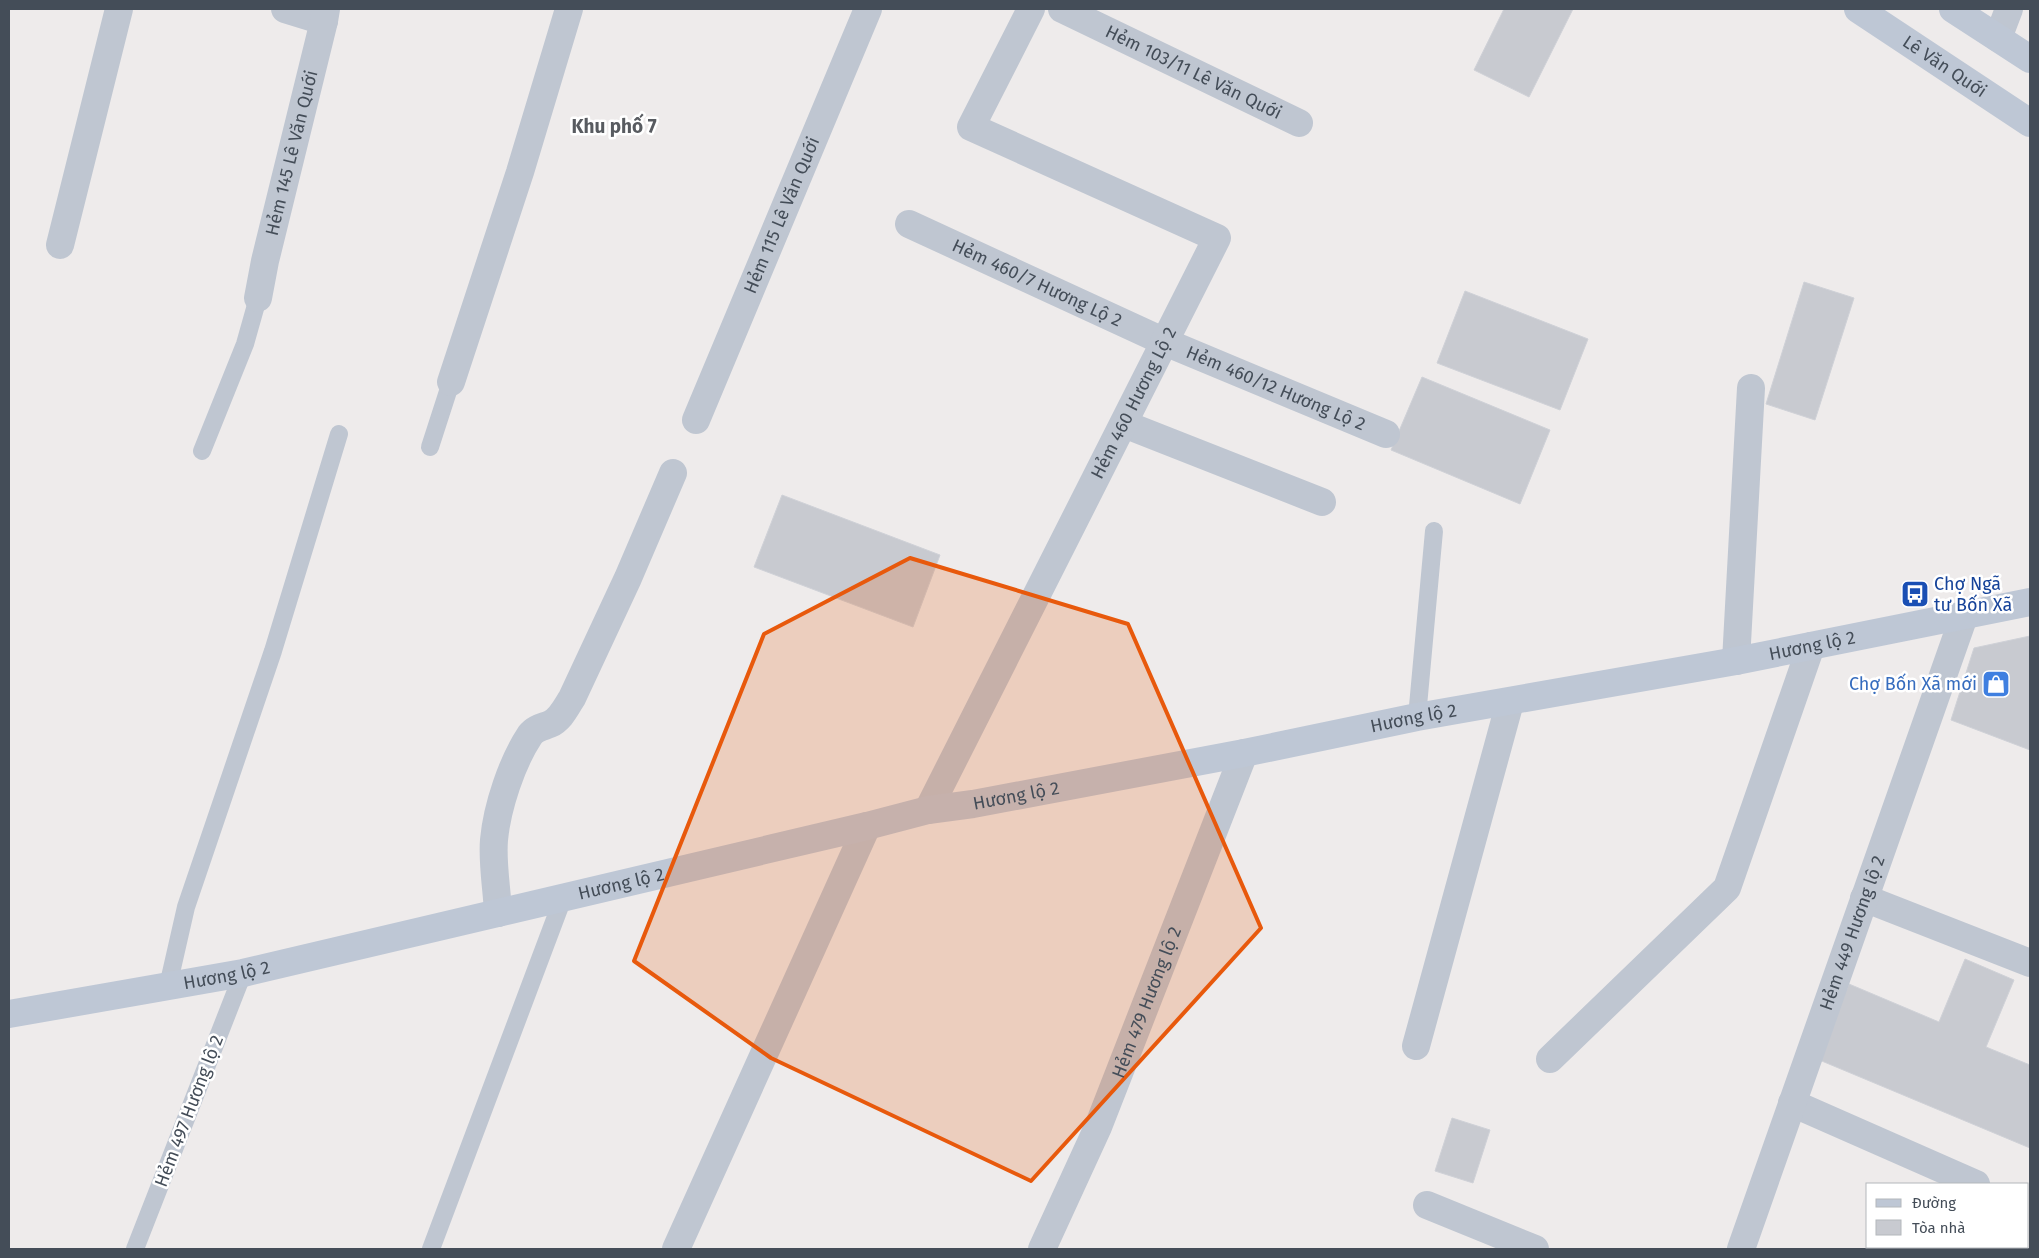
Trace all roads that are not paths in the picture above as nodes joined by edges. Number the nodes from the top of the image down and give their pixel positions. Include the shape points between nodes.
1 (119, 9) edge
2 (285, 9) edge
3 (569, 9) edge
4 (868, 9) edge
5 (1031, 9) edge
6 (1062, 9) edge
7 (1858, 9) edge
8 (1953, 9) edge
9 (2008, 9) edge
10 (325, 15) edge
11 (1998, 38) junction
12 (2030, 59) edge
13 (1299, 123) dead end
14 (2030, 123) edge
15 (909, 224) dead end
16 (60, 245) dead end
17 (258, 298) joint
18 (1165, 342) junction
19 (451, 382) joint
20 (1750, 388) dead end
21 (696, 420) dead end
22 (1124, 424) junction
23 (339, 434) dead end
24 (1386, 434) dead end
25 (430, 447) dead end
26 (202, 451) dead end
27 (673, 474) dead end
28 (1322, 502) dead end
29 (1434, 531) dead end
30 (2030, 602) edge
31 (1964, 616) junction
32 (1811, 646) junction
33 (1736, 661) junction
34 (1510, 702) junction
35 (1417, 717) junction
36 (1244, 753) junction
37 (928, 810) junction
38 (867, 826) junction
39 (562, 898) junction
40 (1864, 898) junction
41 (498, 913) junction
42 (2030, 963) edge
43 (243, 973) junction
44 (168, 986) junction
45 (9, 1014) edge
46 (1416, 1046) dead end
47 (1550, 1059) dead end
48 (1792, 1103) junction
49 (1974, 1183) edge
50 (1427, 1205) dead end
51 (1747, 1248) edge
52 (135, 1249) edge
53 (432, 1249) edge
54 (676, 1249) edge
55 (1042, 1249) edge
56 (1536, 1249) edge

1 - 16 street
2 - 10 street
3 - 19 street
4 - 21 street, Hẻm 115 Lê Văn Quới
5 - 18 street, Hẻm 460 Hương Lộ 2 via 970,127 1217,238
6 - 13 street, Hẻm 103/11 Lê Văn Quới
7 - 14 main road, Lê Văn Quới
8 - 11 main road
9 - 11 street
10 - 17 street, Hẻm 145 Lê Văn Quới via 264,260
11 - 12 main road
15 - 18 street, Hẻm 460/7 Hương Lộ 2
17 - 26 lane via 245,344
18 - 22 street, Hẻm 460 Hương Lộ 2
18 - 24 street, Hẻm 460/12 Hương Lộ 2
19 - 25 lane
20 - 33 street
22 - 28 street
22 - 37 street, Hẻm 460 Hương Lộ 2
23 - 44 lane via 273,651 186,907
27 - 41 street via 572,698 562,715 531,733 514,768 494,840
29 - 35 lane
30 - 31 main road, Hương lộ 2
31 - 32 main road, Hương lộ 2
31 - 40 street, Hẻm 449 Hương lộ 2
32 - 33 main road, Hương lộ 2
32 - 47 street via 1727,888
33 - 34 main road, Hương lộ 2
34 - 35 main road, Hương lộ 2
34 - 46 street
35 - 36 main road, Hương lộ 2
36 - 37 main road, Hương lộ 2
36 - 55 street, Hẻm 479 Hương lộ 2 via 1098,1127
37 - 38 main road, Hương lộ 2
38 - 39 main road, Hương lộ 2
38 - 54 street
39 - 41 main road, Hương lộ 2
39 - 53 lane
40 - 42 street
40 - 48 street, Hẻm 449 Hương lộ 2
41 - 43 main road, Hương lộ 2
43 - 44 main road, Hương lộ 2
43 - 52 lane, Hẻm 497 Hương lộ 2
44 - 45 main road, Hương lộ 2
48 - 49 street
48 - 51 street, Hẻm 449 Hương lộ 2
50 - 56 street

